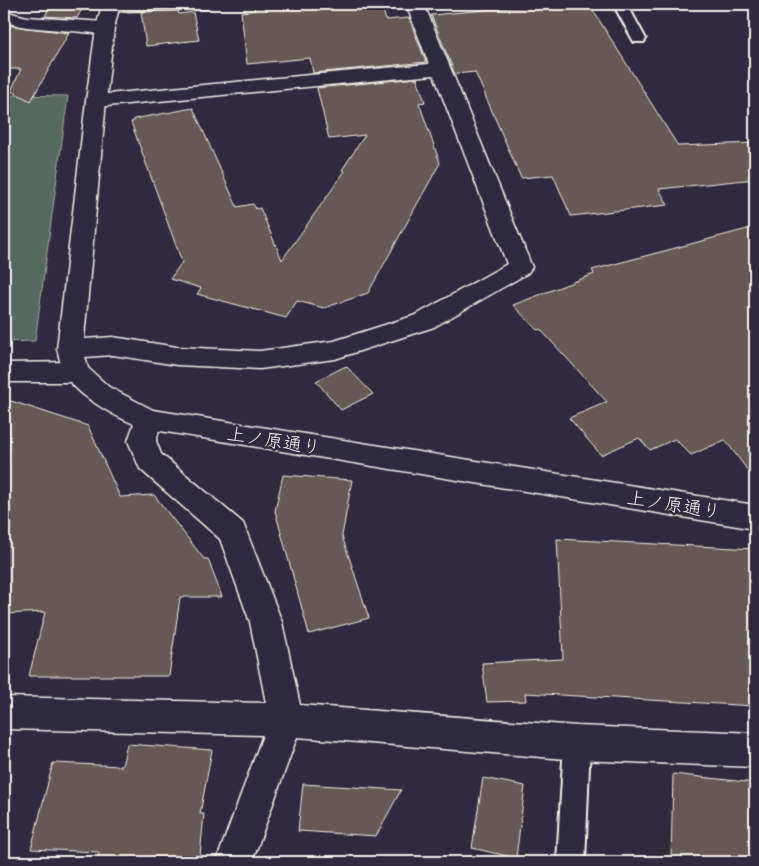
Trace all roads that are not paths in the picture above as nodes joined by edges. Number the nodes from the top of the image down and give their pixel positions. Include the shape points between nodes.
1 (206, 4) edge
2 (415, 4) edge
3 (620, 4) edge
4 (111, 6) edge
5 (4, 16) edge
6 (105, 28) junction
7 (639, 39) dead end
8 (441, 69) junction
9 (96, 100) junction
10 (73, 360) junction
11 (4, 373) edge
12 (148, 419) junction
13 (755, 517) edge
14 (4, 713) edge
15 (286, 720) junction
16 (577, 743) junction
17 (755, 750) edge
18 (234, 862) edge
19 (571, 862) edge

1 - 4 lane
2 - 8 street
3 - 7 lane
4 - 6 street
5 - 6 street via 26,22
6 - 9 street
8 - 9 street
8 - 10 street via 520,267 425,321 335,350 260,360 177,356 112,346
9 - 10 street
10 - 11 street
10 - 12 street, 上ノ原通り via 100,394
12 - 13 street, 上ノ原通り
12 - 15 street via 142,441 150,460 232,532 266,622
14 - 15 street
15 - 16 street
15 - 18 street
16 - 17 street
16 - 19 lane

